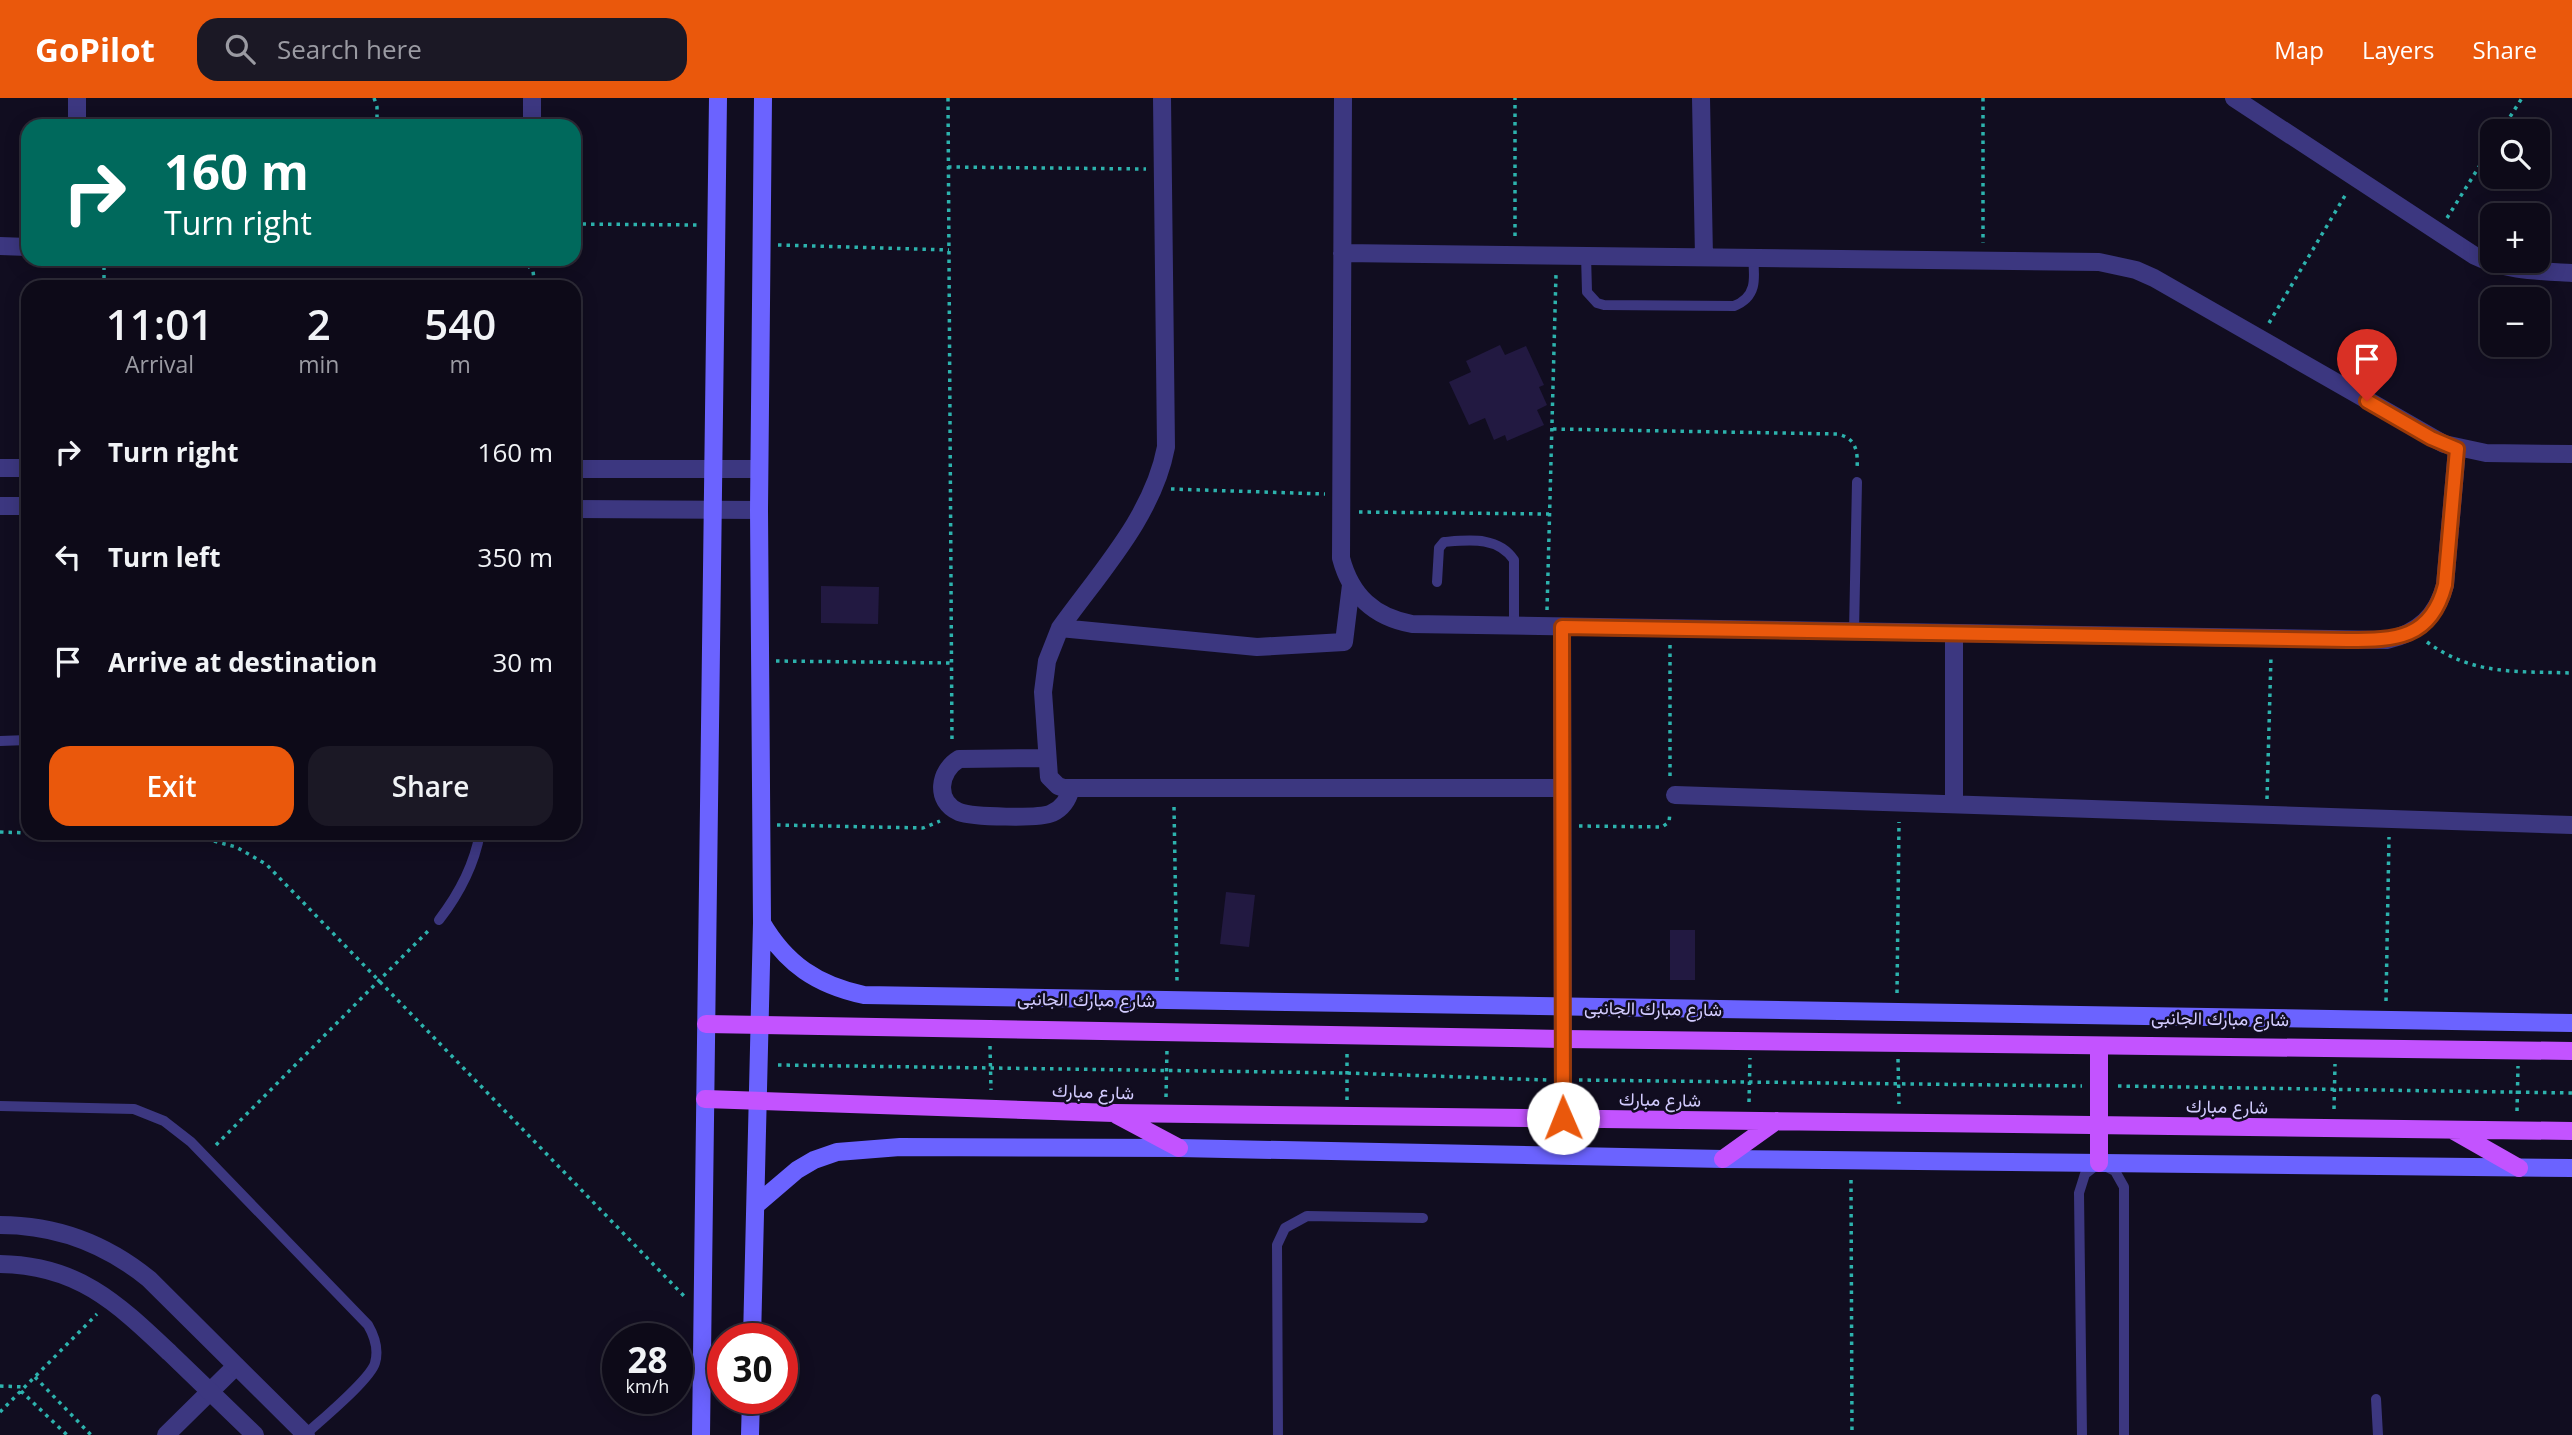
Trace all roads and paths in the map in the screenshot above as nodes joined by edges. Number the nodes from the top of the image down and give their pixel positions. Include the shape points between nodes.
1 (77, 98) edge
2 (374, 98) edge
3 (532, 98) edge
4 (718, 98) edge
5 (763, 98) edge
6 (948, 98) edge
7 (1162, 98) edge
8 (1343, 98) edge
9 (1515, 98) edge
10 (1701, 98) edge
11 (1983, 98) edge
12 (2234, 98) edge
13 (2522, 98) edge
14 (77, 119) edge
15 (377, 119) edge
16 (532, 119) edge
17 (2509, 119) edge
18 (2480, 165) edge
19 (948, 167) junction
20 (1163, 169) junction
21 (2356, 177) junction
22 (581, 224) edge
23 (717, 225) junction
24 (2439, 231) junction
25 (762, 244) junction
26 (0, 246) edge
27 (21, 247) edge
28 (949, 250) junction
29 (1342, 253) junction
30 (1515, 254) junction
31 (1556, 255) junction
32 (1586, 255) junction
33 (1704, 257) junction
34 (1754, 257) junction
35 (1983, 260) junction
36 (2572, 273) edge
37 (2259, 339) junction
38 (1552, 429) junction
39 (2457, 449) junction
40 (2572, 454) edge
41 (0, 468) edge
42 (21, 468) edge
43 (581, 469) edge
44 (714, 469) junction
45 (759, 469) junction
46 (1857, 482) joint
47 (1155, 488) junction
48 (1340, 503) junction
49 (0, 506) edge
50 (21, 506) edge
51 (581, 509) edge
52 (713, 510) junction
53 (759, 510) junction
54 (1549, 514) junction
55 (1437, 582) dead end
56 (1351, 585) junction
57 (1514, 626) junction
58 (1554, 627) junction
59 (1060, 628) junction
60 (1670, 629) junction
61 (2414, 631) junction
62 (1854, 632) junction
63 (1954, 634) junction
64 (2271, 639) junction
65 (760, 661) junction
66 (952, 663) junction
67 (2572, 673) edge
68 (21, 740) edge
69 (0, 741) edge
70 (1046, 758) junction
71 (953, 763) junction
72 (1174, 787) junction
73 (1070, 788) junction
74 (1562, 788) junction
75 (1672, 793) junction
76 (1899, 802) junction
77 (1954, 804) junction
78 (951, 807) junction
79 (2267, 815) junction
80 (2389, 819) junction
81 (761, 825) junction
82 (1562, 825) junction
83 (2572, 825) edge
84 (0, 832) edge
85 (21, 833) edge
86 (210, 840) edge
87 (478, 840) edge
88 (439, 920) joint
89 (762, 923) junction
90 (380, 980) junction
91 (1177, 1000) junction
92 (1563, 1007) junction
93 (1897, 1012) junction
94 (2386, 1020) junction
95 (2572, 1023) edge
96 (706, 1024) junction
97 (760, 1025) junction
98 (989, 1030) junction
99 (1167, 1032) junction
100 (1348, 1035) junction
101 (1562, 1039) junction
102 (1751, 1041) junction
103 (1897, 1043) junction
104 (2099, 1046) junction
105 (2335, 1048) junction
106 (2519, 1050) junction
107 (2572, 1051) edge
108 (758, 1064) junction
109 (990, 1068) junction
110 (1167, 1072) junction
111 (1347, 1073) junction
112 (1562, 1080) junction
113 (1749, 1081) junction
114 (1898, 1083) junction
115 (2100, 1086) junction
116 (2334, 1088) junction
117 (2518, 1092) junction
118 (2572, 1093) edge
119 (705, 1099) junction
120 (757, 1100) junction
121 (0, 1106) edge
122 (992, 1109) junction
123 (1114, 1113) junction
124 (1166, 1114) junction
125 (1347, 1116) junction
126 (1563, 1118) junction
127 (1748, 1121) junction
128 (1776, 1121) junction
129 (1899, 1122) junction
130 (2100, 1125) junction
131 (2334, 1128) junction
132 (2451, 1129) junction
133 (2517, 1130) junction
134 (2572, 1131) edge
135 (1179, 1148) junction
136 (205, 1156) junction
137 (1723, 1159) junction
138 (1851, 1160) junction
139 (2099, 1163) junction
140 (2519, 1168) junction
141 (2572, 1168) edge
142 (756, 1205) junction
143 (1423, 1218) dead end
144 (0, 1225) edge
145 (0, 1264) edge
146 (111, 1299) junction
147 (703, 1316) junction
148 (752, 1323) edge
149 (236, 1366) junction
150 (34, 1377) junction
151 (0, 1386) edge
152 (23, 1389) junction
153 (210, 1392) junction
154 (2376, 1399) dead end
155 (0, 1412) edge
156 (751, 1414) edge
157 (67, 1435) edge
158 (91, 1435) edge
159 (166, 1435) edge
160 (255, 1435) edge
161 (306, 1435) edge
162 (701, 1435) edge
163 (750, 1435) edge
164 (1278, 1435) edge
165 (1852, 1435) edge
166 (2082, 1435) edge
167 (2124, 1435) edge
168 (2378, 1435) edge

1 - 14 street
2 - 15 path
3 - 16 street
4 - 23 main road
5 - 25 main road
6 - 19 path
7 - 20 street
8 - 29 street
9 - 30 path
10 - 33 street
11 - 35 path
12 - 21 street
13 - 17 path
18 - 24 path
19 - 20 path
19 - 28 path
20 - 47 street via 1167,425
21 - 24 street
21 - 37 path
22 - 23 path
23 - 44 main road
24 - 36 street via 2475,256 2504,268
25 - 28 path
25 - 45 main road
26 - 27 street
28 - 66 path
29 - 30 street
29 - 48 street
30 - 31 street
31 - 32 street
31 - 38 path
32 - 33 street
32 - 34 lane via 1587,292 1604,305 1734,306 1743,303 1753,290
33 - 34 street
34 - 35 street
35 - 37 street via 2117,265 2154,278
37 - 39 street
38 - 46 path via 1837,433 1849,438 1856,448
38 - 54 path
39 - 40 street
39 - 61 street via 2445,585 2435,611
41 - 42 street
43 - 44 street
44 - 45 street
44 - 52 main road
45 - 53 main road
46 - 62 lane
47 - 48 path
47 - 59 street
48 - 54 path
48 - 56 street via 1341,558
49 - 50 street
51 - 52 street
52 - 53 street
52 - 96 main road
53 - 65 main road
54 - 58 path
55 - 57 lane via 1438,548 1444,542 1501,546 1514,561
56 - 57 street via 1370,608 1397,622
56 - 59 street via 1344,642 1257,646
57 - 58 street
58 - 60 street
58 - 74 street
59 - 70 street via 1044,676
60 - 62 street
60 - 75 path
61 - 64 street via 2387,640
61 - 67 path via 2447,655 2485,670
62 - 63 street
63 - 64 street
63 - 77 street
64 - 79 path
65 - 66 path
65 - 81 main road
66 - 71 path
68 - 69 lane
70 - 71 street
70 - 73 street via 1052,782
71 - 78 street via 942,783
72 - 73 street
72 - 74 street
72 - 91 path
73 - 78 street via 1060,809 1046,816 968,814
74 - 82 street
75 - 76 street
75 - 82 path via 1669,822 1662,827
76 - 77 street
76 - 93 path
77 - 79 street
78 - 81 path via 937,823 923,828
79 - 80 street
80 - 83 street
80 - 94 path
81 - 89 main road
82 - 92 street
84 - 85 path
86 - 90 path via 236,847 266,864
87 - 88 lane via 461,888
88 - 90 path
89 - 91 main road, شارع مبارك الجانبى via 803,972 863,995
89 - 97 main road
90 - 136 path
90 - 147 path
91 - 92 main road, شارع مبارك الجانبى
92 - 93 main road, شارع مبارك الجانبى
92 - 101 street
93 - 94 main road, شارع مبارك الجانبى
94 - 95 main road, شارع مبارك الجانبى
96 - 97 main road
96 - 119 main road
97 - 98 main road
97 - 108 main road
98 - 99 main road
98 - 109 path
99 - 100 main road
99 - 110 path
100 - 101 main road
100 - 111 path
101 - 102 main road
101 - 112 street
102 - 103 main road
102 - 113 path
103 - 104 main road
103 - 114 path
104 - 105 main road
104 - 115 main road
105 - 106 main road
105 - 116 path
106 - 107 main road
106 - 117 path
108 - 109 path
108 - 120 main road
109 - 110 path
109 - 122 path
110 - 111 path
110 - 124 path
111 - 112 path
111 - 125 path
112 - 113 path
112 - 126 street
113 - 114 path
113 - 127 path
114 - 115 path
114 - 129 path
115 - 116 path
115 - 130 main road
116 - 117 path
116 - 131 path
117 - 118 path
117 - 133 path
119 - 120 main road, شارع مبارك
119 - 147 main road
120 - 122 main road, شارع مبارك
120 - 142 main road
121 - 136 lane via 134,1109 178,1130
122 - 123 main road, شارع مبارك
123 - 124 main road, شارع مبارك
123 - 135 main road
124 - 125 main road, شارع مبارك
125 - 126 main road, شارع مبارك
126 - 127 main road, شارع مبارك
127 - 128 main road, شارع مبارك
128 - 129 main road, شارع مبارك
128 - 137 main road
129 - 130 main road, شارع مبارك
130 - 131 main road, شارع مبارك
130 - 139 main road
131 - 132 main road, شارع مبارك
132 - 133 main road, شارع مبارك
132 - 140 main road
133 - 134 main road, شارع مبارك
135 - 137 main road
135 - 142 main road via 864,1148 814,1160
136 - 161 lane via 373,1335 376,1356 371,1372
137 - 138 main road
138 - 139 main road
138 - 165 path
139 - 140 main road
139 - 166 lane via 2085,1174 2079,1193
139 - 167 lane via 2115,1171 2124,1197
140 - 141 main road
142 - 148 main road
143 - 164 lane via 1307,1216 1292,1222 1280,1236
144 - 149 street via 58,1231 117,1255 149,1279
145 - 146 street via 67,1275
146 - 150 path
146 - 153 street
147 - 162 main road
149 - 153 street
149 - 161 street
150 - 152 path
150 - 158 path
151 - 152 path
152 - 155 path
152 - 157 path
153 - 159 street
153 - 160 street
154 - 168 lane
156 - 163 main road

